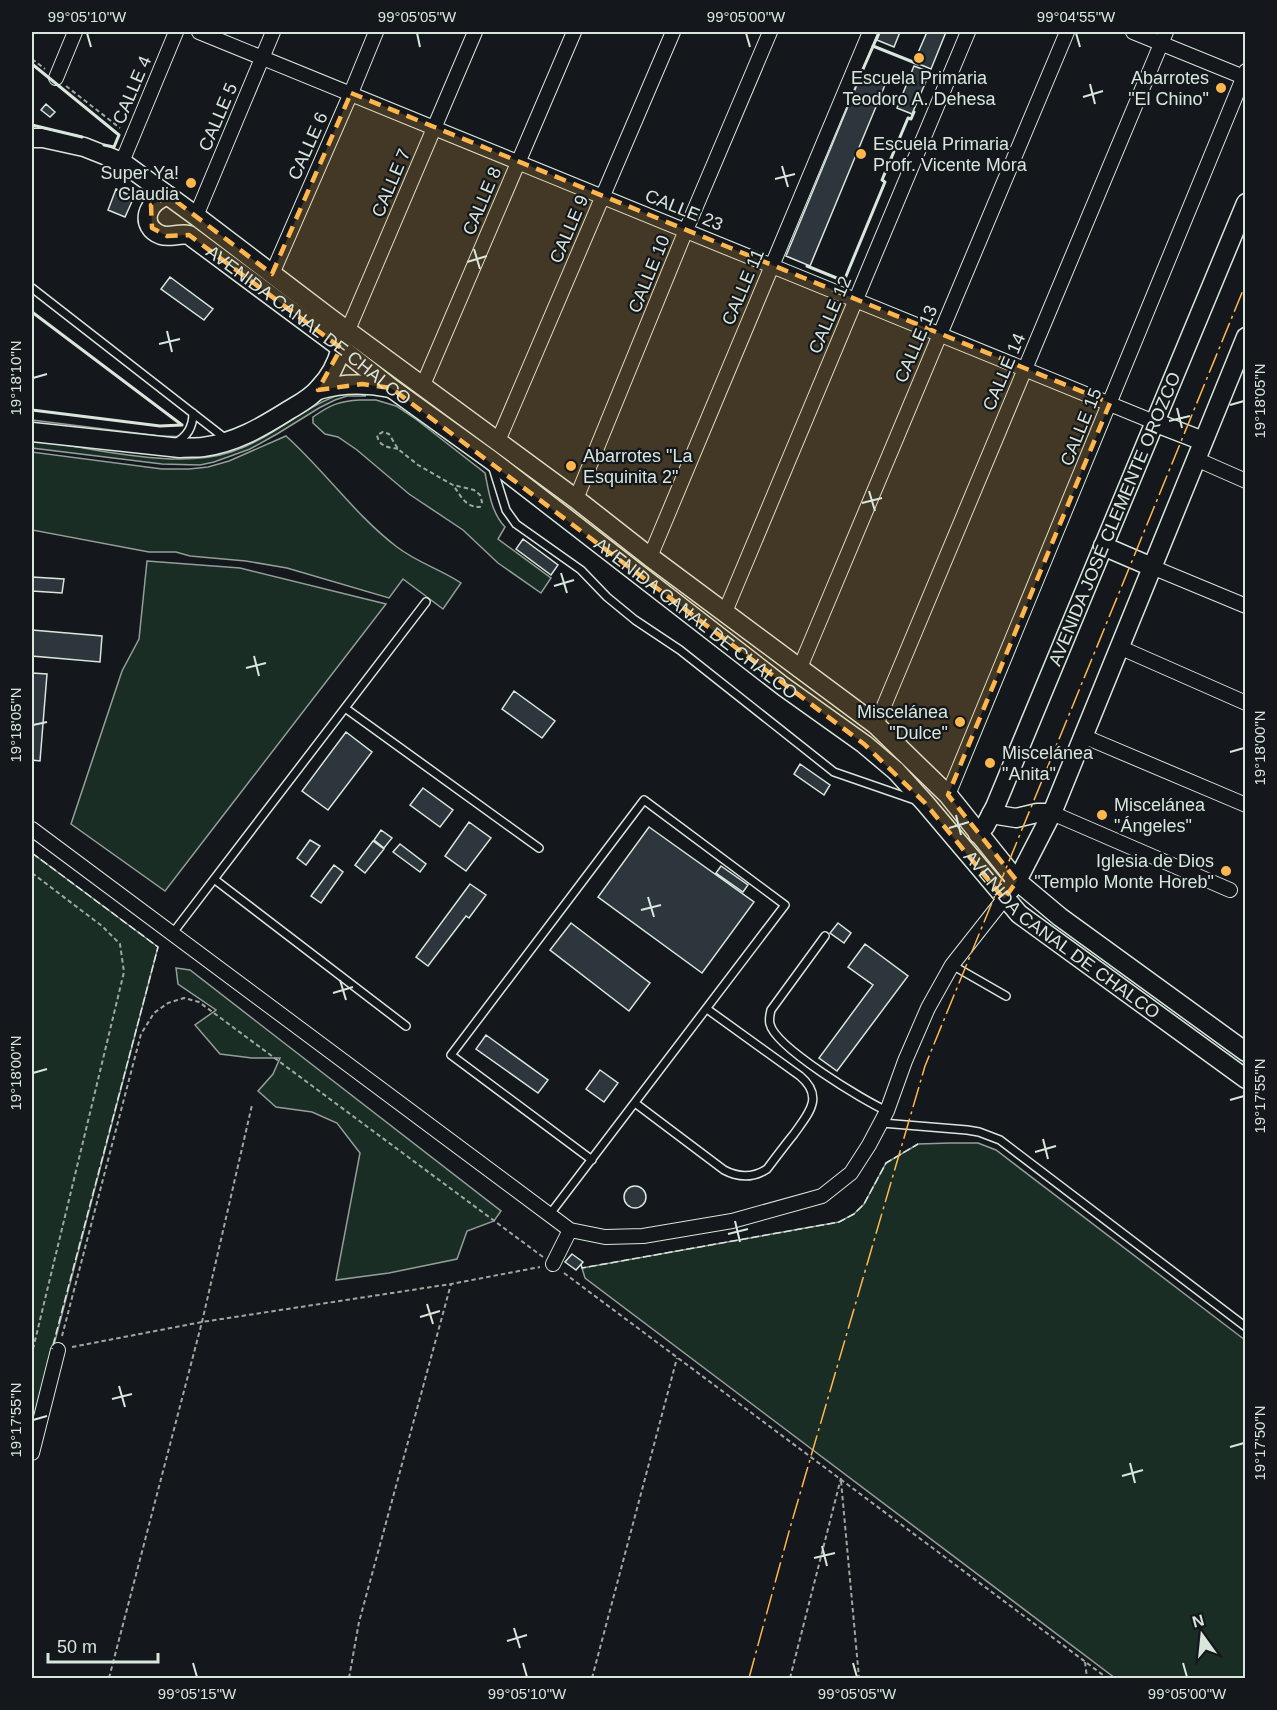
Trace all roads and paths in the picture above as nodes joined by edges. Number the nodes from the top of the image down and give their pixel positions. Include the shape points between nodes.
1 (75, 32) edge
2 (176, 32) edge
3 (199, 32) edge
4 (273, 32) edge
5 (376, 32) edge
6 (475, 32) edge
7 (574, 32) edge
8 (672, 32) edge
9 (770, 32) edge
10 (870, 32) edge
11 (968, 32) edge
12 (1067, 32) edge
13 (1133, 32) edge
14 (1163, 37) edge
15 (262, 57) junction
16 (32, 59) edge
17 (1245, 75) edge
18 (56, 78) junction
19 (351, 93) junction
20 (435, 128) junction
21 (132, 137) junction
22 (32, 138) edge
23 (122, 162) junction
24 (518, 162) junction
25 (170, 196) junction
26 (603, 196) junction
27 (1245, 204) edge
28 (196, 216) junction
29 (686, 230) junction
30 (772, 265) junction
31 (272, 274) junction
32 (32, 288) edge
33 (856, 300) junction
34 (940, 334) junction
35 (1245, 337) edge
36 (344, 339) junction
37 (1241, 358) edge
38 (1025, 369) junction
39 (423, 385) junction
40 (392, 388) junction
41 (313, 394) junction
42 (1110, 403) junction
43 (193, 413) junction
44 (1155, 422) junction
45 (32, 432) edge
46 (229, 441) junction
47 (498, 441) junction
48 (1203, 441) junction
49 (164, 446) junction
50 (398, 449) junction
51 (1196, 459) junction
52 (491, 460) junction
53 (1245, 481) edge
54 (453, 485) junction
55 (576, 499) junction
56 (1103, 546) junction
57 (650, 557) junction
58 (1152, 567) junction
59 (426, 602) dead end
60 (1245, 606) edge
61 (724, 612) junction
62 (1119, 648) junction
63 (799, 669) junction
64 (1245, 703) edge
65 (345, 708) junction
66 (876, 726) junction
67 (1083, 736) junction
68 (948, 795) junction
69 (926, 804) junction
70 (1245, 805) edge
71 (1052, 813) junction
72 (992, 814) junction
73 (32, 829) edge
74 (978, 834) junction
75 (539, 848) dead end
76 (32, 873) edge
77 (214, 879) junction
78 (1017, 881) junction
79 (1230, 890) dead end
80 (1004, 898) junction
81 (172, 934) junction
82 (825, 936) dead end
83 (952, 965) junction
84 (1006, 996) dead end
85 (707, 1009) junction
86 (406, 1026) dead end
87 (1245, 1052) edge
88 (1245, 1079) edge
89 (635, 1103) junction
90 (252, 1105) dead end
91 (884, 1117) junction
92 (592, 1160) junction
93 (550, 1214) junction
94 (570, 1230) junction
95 (553, 1264) junction
96 (451, 1284) junction
97 (202, 1322) junction
98 (1245, 1327) edge
99 (58, 1350) junction
100 (32, 1353) edge
101 (677, 1358) junction
102 (32, 1454) edge
103 (841, 1478) junction
104 (1085, 1662) junction
105 (109, 1678) edge
106 (349, 1678) edge
107 (592, 1678) edge
108 (790, 1678) edge
109 (859, 1678) edge
110 (1087, 1678) edge
111 (1107, 1678) edge

1 - 18 street
2 - 21 street, CALLE 4
3 - 15 street, CALLE 23
4 - 15 street, CALLE 5
5 - 19 street, CALLE 6
6 - 20 street, CALLE 7
7 - 24 street, CALLE 8
8 - 26 street, CALLE 9
9 - 29 street, CALLE 10
10 - 30 street, CALLE 11
11 - 33 street, CALLE 12
12 - 34 street, CALLE 13
13 - 14 street
14 - 17 street
14 - 38 street, CALLE 14
15 - 19 street, CALLE 23
15 - 28 street, CALLE 5
16 - 18 path
17 - 42 street, CALLE 15
18 - 21 path
19 - 20 street, CALLE 23
19 - 31 street, CALLE 6
20 - 24 street, CALLE 23
20 - 36 street, CALLE 7
21 - 23 street, CALLE 4
22 - 23 main road, AVENIDA CANAL DE CHALCO via 84,147
23 - 25 main road, AVENIDA CANAL DE CHALCO
24 - 26 street, CALLE 23
24 - 39 street, CALLE 8
25 - 28 main road, AVENIDA CANAL DE CHALCO
25 - 36 main road, AVENIDA CANAL DE CHALCO via 156,201 148,212 149,224 156,232 189,235
26 - 29 street, CALLE 23
26 - 47 street, CALLE 9
27 - 44 main road, AVENIDA JOSÉ CLEMENTE OROZCO
28 - 31 main road, AVENIDA CANAL DE CHALCO
29 - 30 street, CALLE 23
29 - 55 street, CALLE 10
30 - 33 street, CALLE 23
30 - 57 street, CALLE 11
31 - 36 main road, AVENIDA CANAL DE CHALCO
32 - 43 lane
33 - 34 street, CALLE 23
33 - 61 street, CALLE 12
34 - 38 street, CALLE 23
34 - 63 street, CALLE 13
35 - 37 main road
36 - 39 main road, AVENIDA CANAL DE CHALCO
36 - 40 main road, AVENIDA CANAL DE CHALCO
36 - 41 main road via 331,373
37 - 48 main road
38 - 42 street, CALLE 23
38 - 66 street, CALLE 14
39 - 47 main road, AVENIDA CANAL DE CHALCO
40 - 41 main road via 334,385
40 - 52 main road, AVENIDA CANAL DE CHALCO
41 - 46 main road via 260,428
42 - 44 street, CALLE 23
42 - 68 street, CALLE 15
43 - 46 lane
43 - 49 lane via 183,438
44 - 48 main road
44 - 56 main road, AVENIDA JOSÉ CLEMENTE OROZCO
45 - 49 main road
46 - 49 main road via 204,447
47 - 55 main road, AVENIDA CANAL DE CHALCO
48 - 51 main road
50 - 50 path via 383,446 377,435 389,434
50 - 54 path
51 - 53 street
51 - 58 main road
52 - 69 main road, AVENIDA CANAL DE CHALCO via 784,687 864,744
52 - 69 lane via 506,510 516,524 581,570 635,620 680,650 834,772
54 - 54 path via 474,490 480,495 480,507 464,501
55 - 57 main road, AVENIDA CANAL DE CHALCO
56 - 58 main road
56 - 72 main road, AVENIDA JOSÉ CLEMENTE OROZCO
57 - 61 main road, AVENIDA CANAL DE CHALCO
58 - 60 street
58 - 62 main road
59 - 65 lane
61 - 63 main road, AVENIDA CANAL DE CHALCO
62 - 64 street
62 - 67 main road
63 - 66 main road, AVENIDA CANAL DE CHALCO
65 - 75 lane
65 - 77 lane
66 - 68 main road, AVENIDA CANAL DE CHALCO
67 - 70 street
67 - 71 main road
68 - 74 main road, AVENIDA CANAL DE CHALCO
69 - 80 main road, AVENIDA CANAL DE CHALCO
71 - 72 main road via 1016,818
71 - 78 main road
71 - 79 street
72 - 74 main road, AVENIDA JOSÉ CLEMENTE OROZCO
73 - 81 street
74 - 78 main road, AVENIDA CANAL DE CHALCO
76 - 100 path via 120,944 124,972
77 - 81 lane
77 - 86 lane
78 - 80 main road
78 - 87 main road, AVENIDA CANAL DE CHALCO
80 - 83 street
80 - 88 main road, AVENIDA CANAL DE CHALCO via 1018,914
81 - 93 street
82 - 91 lane via 771,1010 770,1024 776,1036
83 - 84 lane
83 - 91 street via 928,1008
85 - 89 lane
85 - 89 lane via 810,1086 810,1112 767,1168 747,1177 731,1174
85 - 92 lane via 785,905 644,800 451,1054
89 - 92 lane
90 - 97 path
91 - 94 street via 851,1173 822,1196 732,1221 643,1236 605,1238
91 - 98 lane via 979,1132 1000,1140
92 - 93 lane
93 - 94 street
94 - 95 street
95 - 96 path
95 - 99 path via 199,1002 184,998 154,1013 141,1034
95 - 101 path
96 - 97 path
96 - 106 path via 359,1622
97 - 99 path
97 - 105 path
99 - 102 street
101 - 103 path
101 - 107 path
103 - 104 path
103 - 108 path
103 - 109 path
104 - 110 path
104 - 111 path

